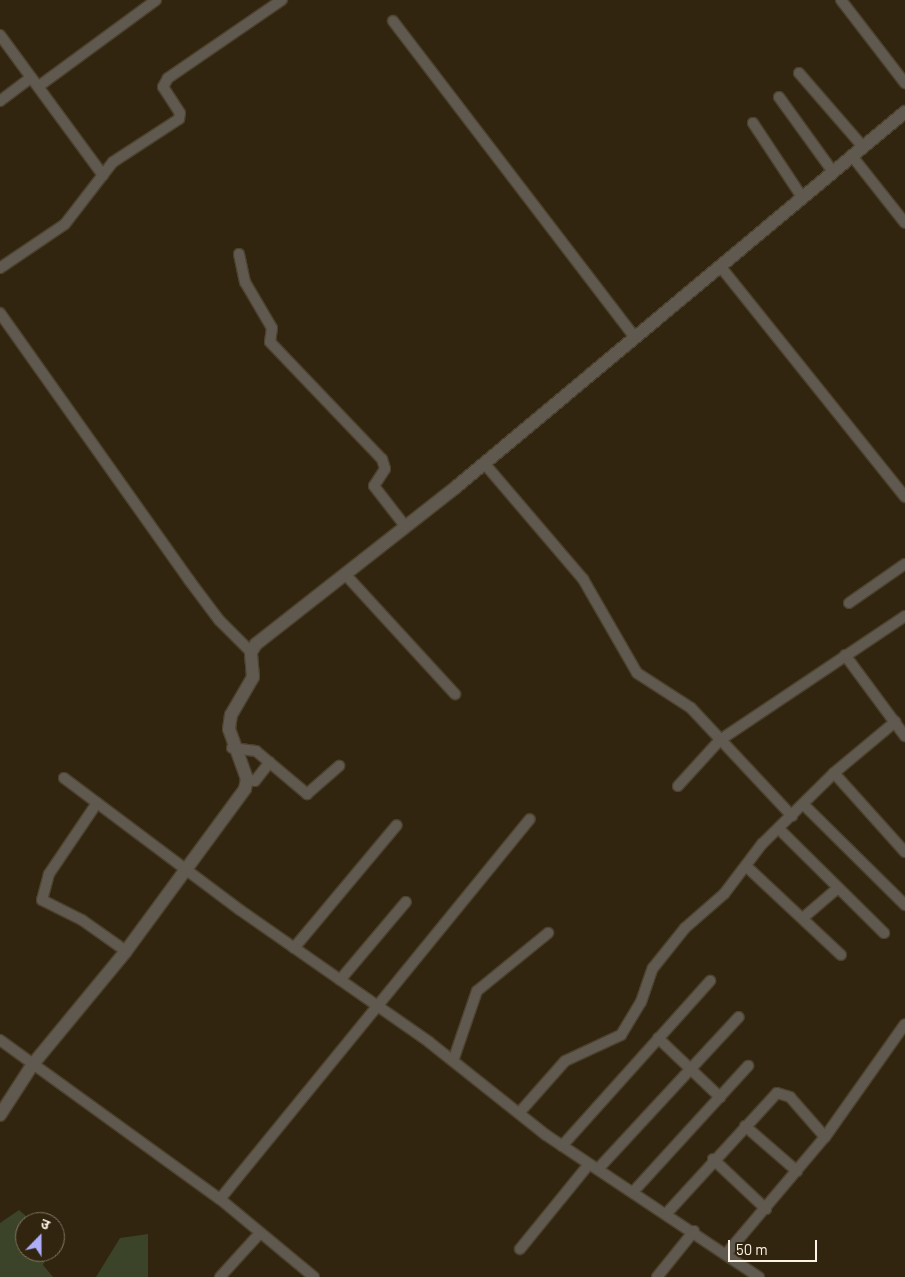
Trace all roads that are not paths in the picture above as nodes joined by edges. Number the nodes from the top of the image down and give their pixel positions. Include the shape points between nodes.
1 (156, 0) edge
2 (282, 0) edge
3 (841, 0) edge
4 (392, 21) dead end
5 (0, 35) edge
6 (799, 73) dead end
7 (31, 78) junction
8 (905, 83) edge
9 (39, 86) junction
10 (779, 97) dead end
11 (0, 101) edge
12 (905, 112) edge
13 (753, 123) dead end
14 (863, 147) junction
15 (852, 156) junction
16 (833, 172) junction
17 (103, 175) junction
18 (802, 197) junction
19 (905, 223) edge
20 (239, 254) dead end
21 (720, 266) junction
22 (0, 268) edge
23 (0, 313) edge
24 (634, 336) junction
25 (484, 463) junction
26 (905, 497) edge
27 (405, 526) junction
28 (905, 564) edge
29 (345, 574) junction
30 (849, 603) dead end
31 (905, 616) edge
32 (251, 652) junction
33 (845, 655) junction
34 (455, 694) dead end
35 (895, 722) junction
36 (905, 736) edge
37 (720, 740) junction
38 (232, 748) junction
39 (270, 762) junction
40 (339, 766) dead end
41 (834, 772) junction
42 (64, 778) dead end
43 (246, 779) junction
44 (678, 786) dead end
45 (97, 803) junction
46 (804, 806) junction
47 (792, 816) junction
48 (530, 818) dead end
49 (397, 826) dead end
50 (779, 829) junction
51 (905, 852) edge
52 (746, 866) junction
53 (185, 868) junction
54 (838, 888) junction
55 (406, 902) dead end
56 (905, 905) edge
57 (804, 917) junction
58 (548, 933) dead end
59 (884, 933) dead end
60 (294, 948) junction
61 (126, 951) junction
62 (841, 955) dead end
63 (340, 980) junction
64 (710, 981) dead end
65 (376, 1006) junction
66 (739, 1017) dead end
67 (905, 1024) edge
68 (658, 1038) junction
69 (0, 1040) edge
70 (452, 1061) junction
71 (33, 1064) junction
72 (748, 1066) dead end
73 (690, 1070) junction
74 (720, 1097) junction
75 (519, 1113) junction
76 (0, 1114) edge
77 (745, 1126) junction
78 (825, 1137) junction
79 (562, 1146) junction
80 (712, 1159) junction
81 (594, 1167) junction
82 (797, 1171) junction
83 (633, 1192) junction
84 (220, 1199) junction
85 (766, 1209) junction
86 (666, 1214) junction
87 (260, 1232) junction
88 (694, 1232) junction
89 (520, 1249) dead end
90 (726, 1254) junction
91 (220, 1277) edge
92 (314, 1277) edge
93 (657, 1277) edge
94 (759, 1277) edge

1 - 9 street
2 - 17 street via 168,78 163,87 180,113 179,119 124,153
3 - 8 street
4 - 24 street
5 - 7 street
6 - 14 street
7 - 9 street
7 - 11 street
9 - 17 street
10 - 16 street
12 - 14 street
13 - 18 street
14 - 15 street
15 - 16 street
15 - 19 street
16 - 18 street
17 - 22 street via 65,224
18 - 21 street
20 - 27 street via 245,282 272,328 270,342 382,460 385,468 374,486
21 - 24 street
21 - 26 street
23 - 32 street via 189,580 219,620
24 - 25 street
25 - 27 street
25 - 37 street via 583,579 637,673 677,696
27 - 29 street
28 - 30 street
29 - 32 street
29 - 34 street
31 - 33 street
32 - 38 street via 252,677 231,715
33 - 35 street
33 - 37 street
35 - 36 street
35 - 41 street
37 - 44 street
37 - 47 street
38 - 39 street via 251,748
38 - 43 street
39 - 40 street via 307,794
39 - 43 street via 255,781
41 - 46 street
41 - 51 street
42 - 45 street
43 - 53 street via 240,796
45 - 53 street
45 - 61 street via 49,874 42,900 82,920
46 - 47 street
46 - 56 street
47 - 50 street
48 - 65 street
49 - 60 street
50 - 52 street
50 - 54 street
52 - 57 street
52 - 75 street via 656,964 621,1035 565,1061
53 - 60 street
53 - 61 street
54 - 57 street
54 - 59 street
55 - 63 street
57 - 62 street
58 - 70 street via 477,991
60 - 63 street
61 - 71 street
63 - 65 street
64 - 68 street
65 - 70 street
65 - 84 street
66 - 73 street
67 - 78 street
68 - 73 street
68 - 79 street
69 - 71 street
70 - 75 street
71 - 76 street
71 - 84 street
72 - 74 street
73 - 74 street
73 - 81 street
74 - 83 street
75 - 79 street
77 - 78 street via 772,1096 784,1092
77 - 80 street
77 - 82 street
78 - 82 street
79 - 81 street
80 - 85 street
80 - 86 street
81 - 83 street
81 - 89 street
82 - 85 street
83 - 86 street
84 - 87 street
85 - 90 street
86 - 88 street
87 - 91 street
87 - 92 street
88 - 90 street
88 - 93 street
90 - 94 street

